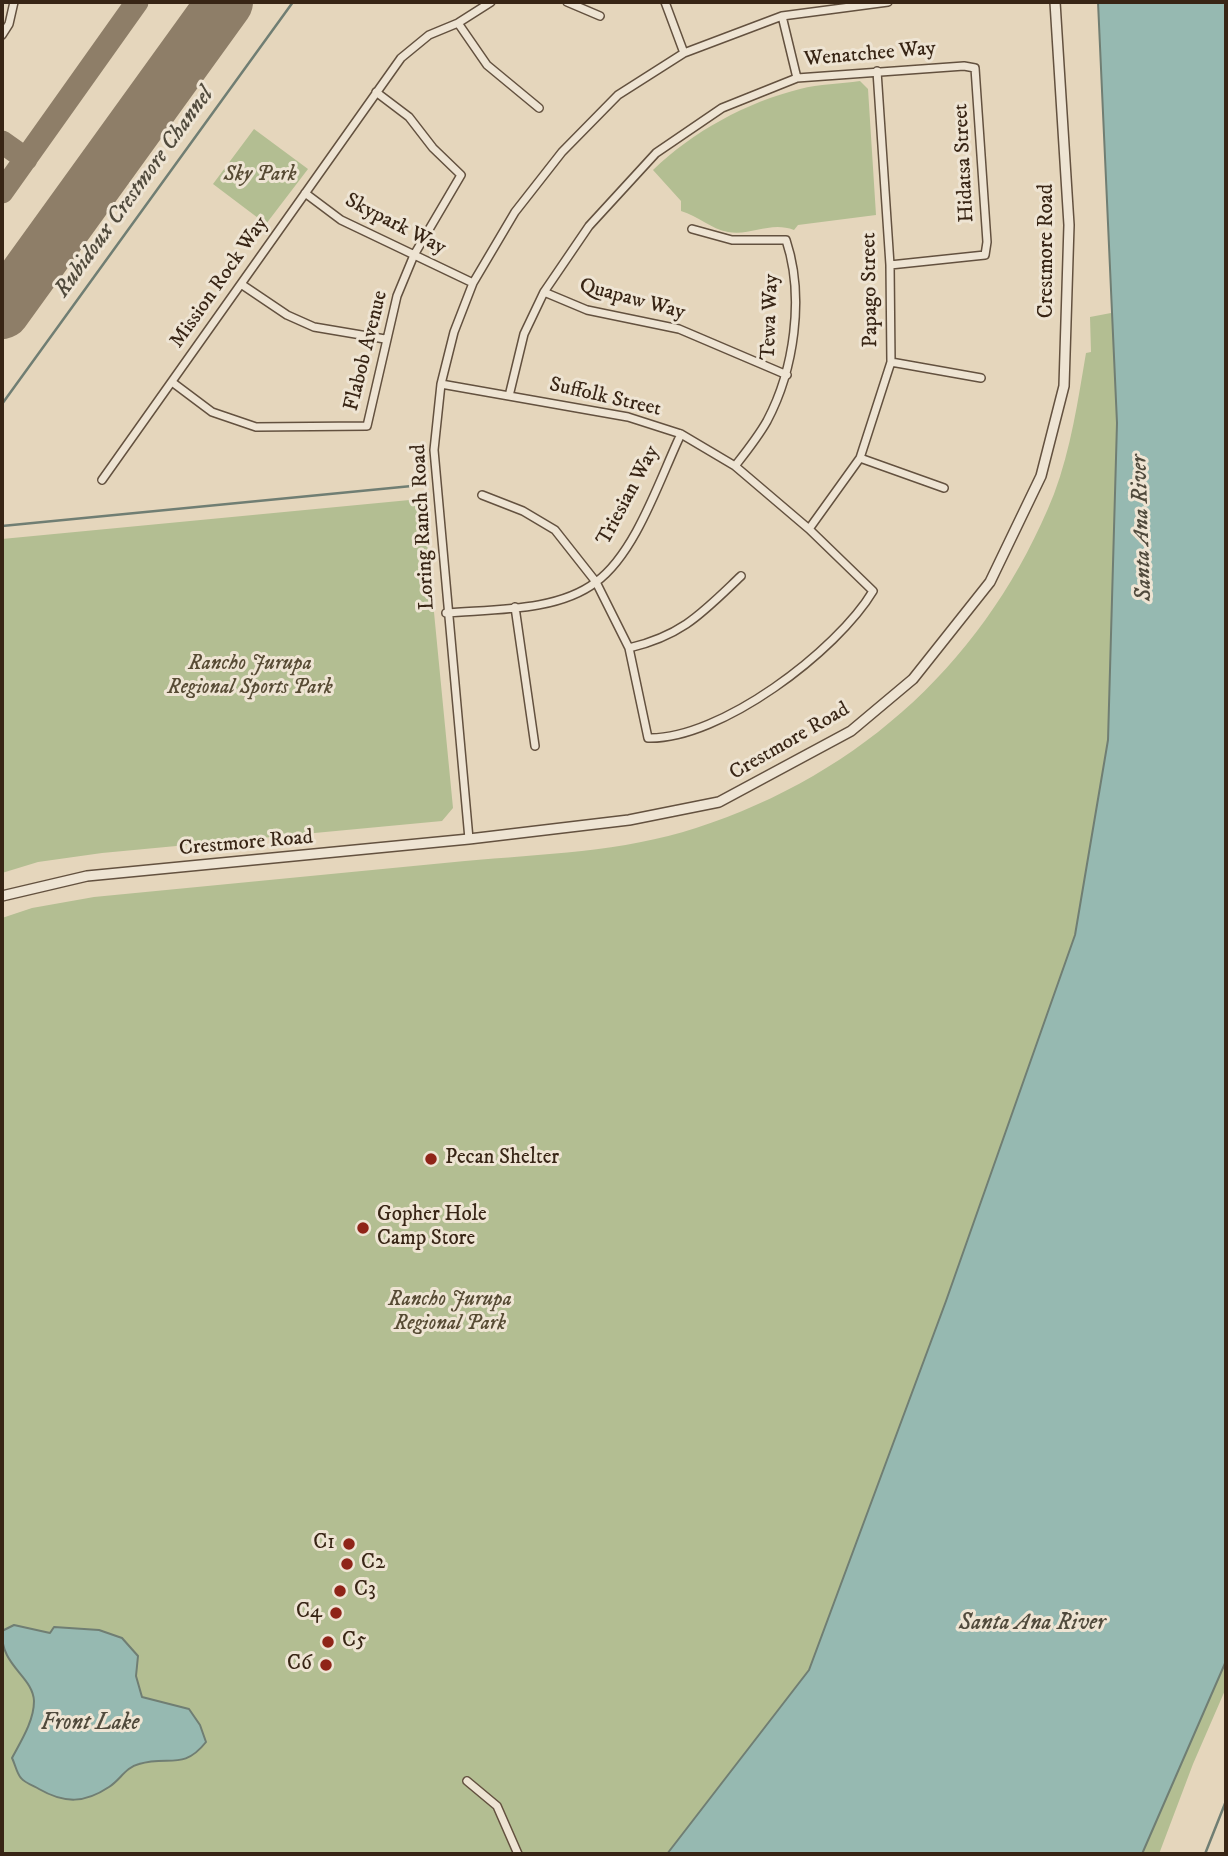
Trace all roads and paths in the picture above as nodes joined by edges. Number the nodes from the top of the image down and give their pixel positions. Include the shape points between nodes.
1 (14, 2) edge
2 (491, 2) edge
3 (567, 2) edge
4 (665, 2) edge
5 (888, 2) edge
6 (1055, 2) edge
7 (600, 16) dead end
8 (782, 16) junction
9 (458, 23) junction
10 (2, 35) edge
11 (684, 53) junction
12 (975, 68) joint
13 (877, 71) junction
14 (797, 78) junction
15 (376, 92) junction
16 (539, 108) dead end
17 (305, 193) junction
18 (692, 229) dead end
19 (414, 255) junction
20 (890, 265) junction
21 (473, 283) junction
22 (241, 284) junction
23 (544, 292) junction
24 (384, 339) junction
25 (891, 362) junction
26 (787, 375) junction
27 (981, 378) dead end
28 (172, 382) junction
29 (441, 384) junction
30 (509, 396) junction
31 (681, 434) junction
32 (860, 458) junction
33 (735, 466) junction
34 (102, 480) dead end
35 (944, 488) dead end
36 (482, 495) dead end
37 (809, 529) junction
38 (741, 576) dead end
39 (596, 582) junction
40 (515, 607) junction
41 (446, 613) junction
42 (629, 648) junction
43 (535, 746) dead end
44 (469, 839) junction
45 (2, 896) edge
46 (467, 1782) dead end
47 (519, 1854) edge

1 - 10 street
2 - 9 street, Mission Rock Way
3 - 7 street
4 - 11 street
5 - 8 street, Loring Ranch Road
6 - 44 street, Crestmore Road via 1069,225 1064,386 1041,476 990,582 913,679 851,731 719,802 629,820
8 - 11 street, Loring Ranch Road
8 - 14 street
9 - 15 street, Mission Rock Way via 429,34 401,58
9 - 16 street via 486,65
11 - 21 street, Loring Ranch Road via 618,95 562,152 515,212
12 - 13 street, Wenatchee Way
12 - 20 street, Hidatsa Street via 985,255
13 - 14 street, Wenatchee Way
13 - 20 street, Papago Street
14 - 23 street, Wenatchee Way via 722,108 656,153 589,226
15 - 17 street, Mission Rock Way
15 - 19 street, Flabob Avenue via 409,117 461,175
17 - 19 street, Skypark Way via 341,220
17 - 22 street, Mission Rock Way
18 - 26 street, Tewa Way via 732,240 786,240 794,293
19 - 21 street, Skypark Way
19 - 24 street, Flabob Avenue
20 - 25 street, Papago Street
21 - 29 street, Loring Ranch Road
22 - 24 street via 314,327
22 - 28 street, Mission Rock Way
23 - 26 street, Quapaw Way via 587,310 679,328
23 - 30 street, Wenatchee Way via 524,334
24 - 28 street, Flabob Avenue via 367,426 256,427 212,412
25 - 27 street
25 - 32 street, Papago Street
26 - 33 street, Tewa Way via 766,422
28 - 34 street, Mission Rock Way
29 - 30 street, Suffolk Street
29 - 41 street, Loring Ranch Road via 434,450
30 - 31 street, Suffolk Street via 628,417
31 - 33 street, Suffolk Street
31 - 39 street, Triesian Way via 631,538
32 - 35 street
32 - 37 street, Papago Street
33 - 37 street, Suffolk Street
36 - 39 street via 555,530
37 - 42 street, Suffolk Street via 873,591 817,657 759,698 689,731 648,738
38 - 42 street via 693,622 659,641
39 - 40 street, Triesian Way via 558,600
39 - 42 street
40 - 41 street, Triesian Way
40 - 43 street
41 - 44 street, Loring Ranch Road
44 - 45 street, Crestmore Road via 87,876
46 - 47 street via 497,1806

